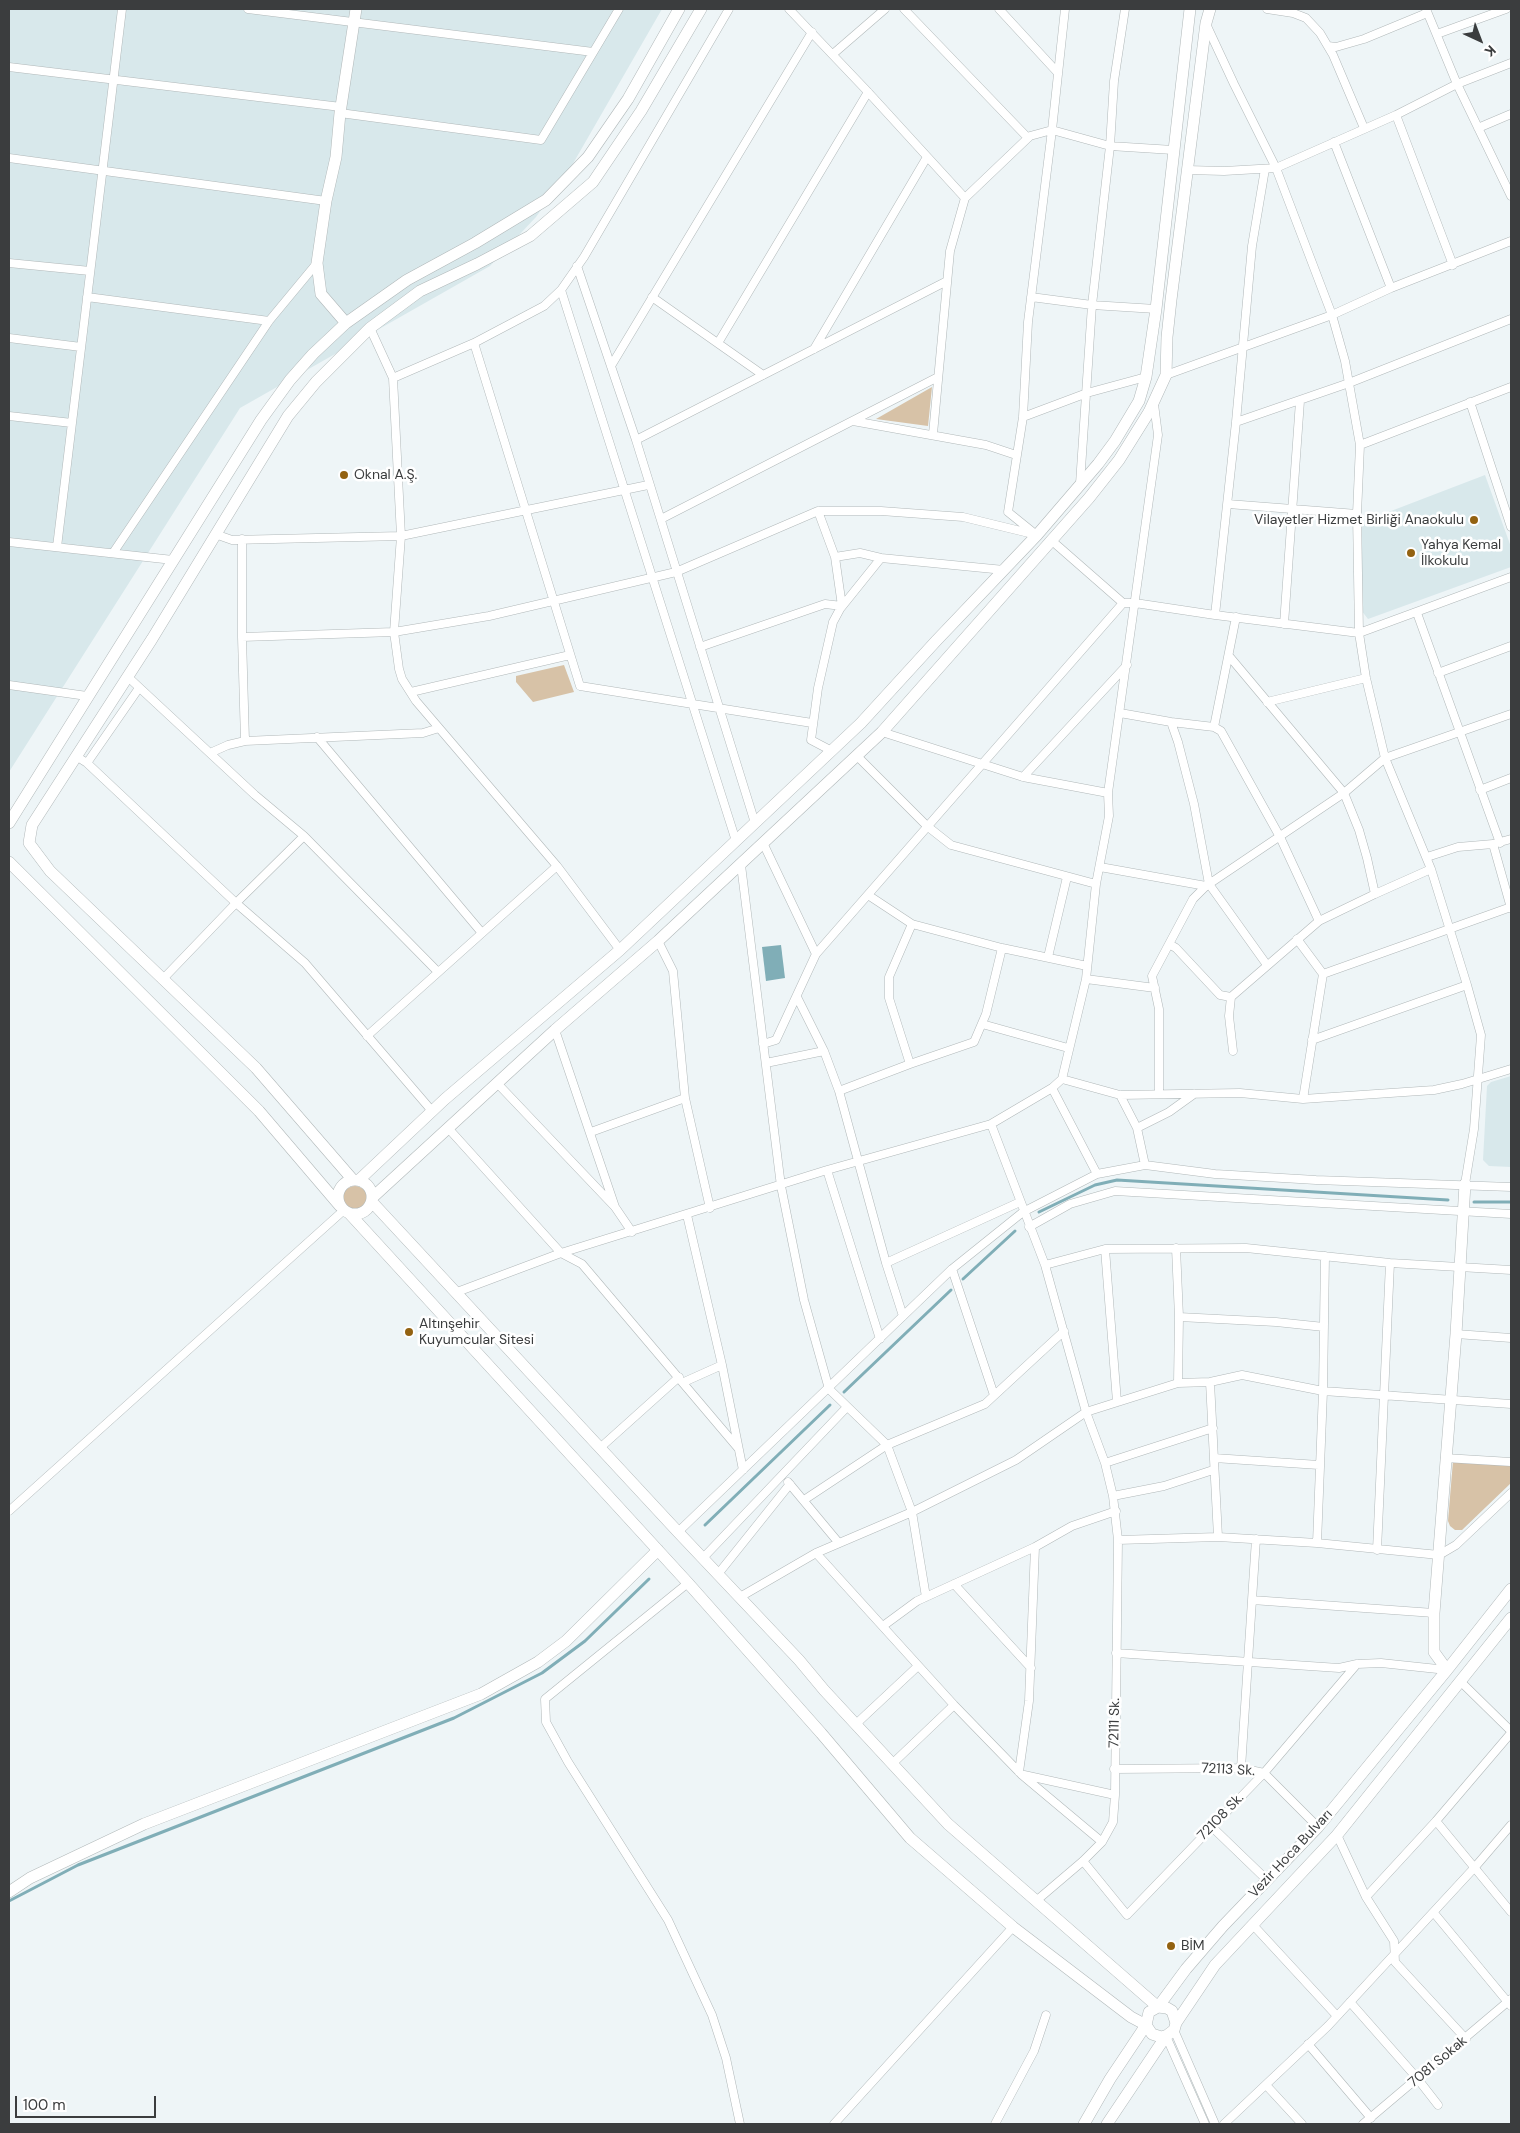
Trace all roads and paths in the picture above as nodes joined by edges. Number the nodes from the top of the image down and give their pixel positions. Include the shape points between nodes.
1 (122, 9) edge
2 (248, 9) edge
3 (356, 9) edge
4 (619, 9) edge
5 (679, 9) edge
6 (701, 9) edge
7 (729, 9) edge
8 (789, 9) edge
9 (885, 9) edge
10 (904, 9) edge
11 (999, 9) edge
12 (1064, 9) edge
13 (1125, 9) edge
14 (1210, 9) edge
15 (1268, 9) edge
16 (1506, 9) edge
17 (1188, 11) edge
18 (1427, 11) edge
19 (354, 22) junction
20 (1206, 24) junction
21 (812, 32) junction
22 (1437, 34) junction
23 (1328, 46) junction
24 (593, 52) junction
25 (833, 54) junction
26 (1511, 63) edge
27 (9, 67) edge
28 (1058, 72) junction
29 (114, 78) junction
30 (1457, 84) junction
31 (868, 92) junction
32 (340, 110) junction
33 (1511, 114) edge
34 (1396, 115) junction
35 (1364, 128) junction
36 (1478, 128) junction
37 (1052, 130) junction
38 (1028, 138) junction
39 (1334, 142) junction
40 (1110, 146) junction
41 (1173, 150) junction
42 (927, 157) junction
43 (9, 158) edge
44 (1276, 168) junction
45 (1265, 169) junction
46 (103, 170) junction
47 (1187, 170) junction
48 (1510, 193) edge
49 (965, 198) junction
50 (326, 201) junction
51 (1511, 241) edge
52 (9, 263) edge
53 (317, 263) junction
54 (1452, 265) junction
55 (577, 266) junction
56 (90, 271) junction
57 (947, 281) junction
58 (1391, 288) junction
59 (561, 290) junction
60 (652, 297) junction
61 (1031, 297) junction
62 (87, 298) junction
63 (1092, 305) junction
64 (1156, 309) junction
65 (1332, 315) junction
66 (1511, 319) edge
67 (269, 320) junction
68 (346, 323) junction
69 (370, 328) junction
70 (9, 338) edge
71 (474, 343) junction
72 (718, 344) junction
73 (1242, 346) junction
74 (81, 347) junction
75 (813, 350) junction
76 (611, 366) junction
77 (1166, 374) junction
78 (763, 375) junction
79 (938, 377) junction
80 (1146, 377) junction
81 (393, 378) junction
82 (1349, 383) junction
83 (1511, 387) edge
84 (1087, 393) junction
85 (1154, 400) junction
86 (1300, 401) junction
87 (1470, 402) junction
88 (9, 416) edge
89 (1023, 417) junction
90 (852, 421) junction
91 (1236, 422) junction
92 (72, 424) junction
93 (933, 434) junction
94 (636, 440) junction
95 (1360, 445) junction
96 (1016, 455) junction
97 (648, 484) junction
98 (1080, 485) junction
99 (624, 490) junction
100 (1228, 504) junction
101 (1291, 508) junction
102 (526, 511) junction
103 (818, 511) junction
104 (1357, 514) junction
105 (661, 519) junction
106 (1511, 527) edge
107 (216, 534) junction
108 (1037, 535) junction
109 (401, 536) junction
110 (242, 539) junction
111 (1051, 540) junction
112 (9, 542) edge
113 (57, 547) junction
114 (113, 553) junction
115 (835, 557) junction
116 (881, 558) junction
117 (173, 560) junction
118 (1004, 570) junction
119 (676, 572) junction
120 (652, 577) junction
121 (1511, 578) edge
122 (553, 600) junction
123 (1123, 603) junction
124 (1135, 603) junction
125 (842, 606) junction
126 (1417, 613) junction
127 (1215, 615) junction
128 (1236, 617) junction
129 (1284, 624) junction
130 (394, 632) junction
131 (1359, 633) junction
132 (242, 637) junction
133 (1511, 646) edge
134 (700, 647) junction
135 (570, 655) junction
136 (1229, 656) junction
137 (1127, 665) junction
138 (1438, 673) junction
139 (128, 677) junction
140 (1366, 678) junction
141 (9, 685) edge
142 (139, 688) junction
143 (411, 692) junction
144 (87, 696) junction
145 (1267, 702) junction
146 (693, 704) junction
147 (719, 708) junction
148 (1120, 713) junction
149 (1511, 714) edge
150 (1171, 722) junction
151 (812, 723) junction
152 (1214, 727) junction
153 (439, 728) junction
154 (882, 732) junction
155 (1459, 732) junction
156 (318, 737) junction
157 (245, 741) junction
158 (832, 751) junction
159 (210, 753) junction
160 (76, 756) junction
161 (857, 756) junction
162 (1386, 758) junction
163 (87, 763) junction
164 (983, 763) junction
165 (1023, 777) junction
166 (1511, 778) edge
167 (1480, 790) junction
168 (1108, 793) junction
169 (1344, 793) junction
170 (9, 823) edge
171 (755, 823) junction
172 (926, 826) junction
173 (304, 836) junction
174 (1280, 837) junction
175 (1511, 839) edge
176 (736, 841) junction
177 (1496, 844) junction
178 (764, 845) junction
179 (1426, 857) junction
180 (9, 862) edge
181 (741, 864) junction
182 (557, 866) junction
183 (1100, 867) junction
184 (1431, 869) junction
185 (1067, 877) junction
186 (1096, 884) junction
187 (1207, 885) junction
188 (1375, 894) junction
189 (868, 895) junction
190 (236, 903) junction
191 (1511, 908) edge
192 (1319, 921) junction
193 (912, 924) junction
194 (1450, 928) junction
195 (482, 933) junction
196 (1297, 939) junction
197 (658, 941) junction
198 (1169, 944) junction
199 (1002, 948) junction
200 (620, 950) junction
201 (816, 954) junction
202 (1048, 957) junction
203 (1267, 965) junction
204 (1088, 966) junction
205 (437, 971) junction
206 (1323, 974) junction
207 (162, 980) junction
208 (1086, 980) junction
209 (1467, 985) junction
210 (1155, 988) junction
211 (797, 997) junction
212 (1231, 997) junction
213 (982, 1024) junction
214 (554, 1030) junction
215 (367, 1036) junction
216 (1312, 1040) junction
217 (763, 1044) junction
218 (1068, 1048) junction
219 (824, 1051) junction
220 (1233, 1051) dead end
221 (766, 1063) junction
222 (910, 1064) junction
223 (1511, 1069) edge
224 (1062, 1079) junction
225 (1479, 1079) junction
226 (496, 1083) junction
227 (1052, 1088) junction
228 (839, 1091) junction
229 (1159, 1094) junction
230 (1194, 1094) junction
231 (1120, 1095) junction
232 (685, 1098) junction
233 (1303, 1099) junction
234 (432, 1111) junction
235 (991, 1124) junction
236 (448, 1128) junction
237 (1137, 1128) junction
238 (591, 1132) junction
239 (858, 1162) junction
240 (1145, 1166) junction
241 (343, 1167) junction
242 (372, 1168) junction
243 (828, 1170) junction
244 (1097, 1174) junction
245 (356, 1180) junction
246 (1465, 1184) junction
247 (386, 1185) junction
248 (781, 1186) junction
249 (1511, 1187) edge
250 (372, 1199) junction
251 (1020, 1202) junction
252 (615, 1207) junction
253 (710, 1208) junction
254 (344, 1210) junction
255 (1463, 1211) junction
256 (1023, 1212) junction
257 (1511, 1214) edge
258 (687, 1215) junction
259 (387, 1218) junction
260 (1029, 1227) junction
261 (632, 1232) junction
262 (1105, 1248) junction
263 (1176, 1248) junction
264 (561, 1253) junction
265 (1325, 1256) junction
266 (1390, 1262) junction
267 (886, 1263) junction
268 (1045, 1265) junction
269 (1460, 1268) junction
270 (952, 1269) junction
271 (1511, 1270) edge
272 (457, 1292) junction
273 (903, 1316) junction
274 (1179, 1317) junction
275 (1324, 1327) junction
276 (1064, 1331) junction
277 (1456, 1334) junction
278 (1511, 1338) edge
279 (880, 1339) junction
280 (722, 1365) junction
281 (682, 1380) junction
282 (1210, 1382) junction
283 (1178, 1383) junction
284 (829, 1389) junction
285 (1323, 1390) junction
286 (1384, 1394) junction
287 (994, 1395) junction
288 (1450, 1400) junction
289 (1117, 1402) junction
290 (1511, 1404) edge
291 (847, 1407) junction
292 (1086, 1412) junction
293 (1213, 1428) junction
294 (888, 1445) junction
295 (601, 1447) junction
296 (738, 1448) junction
297 (1214, 1458) junction
298 (1445, 1458) junction
299 (1511, 1462) edge
300 (1106, 1463) junction
301 (1319, 1465) junction
302 (743, 1470) junction
303 (1214, 1470) junction
304 (782, 1475) junction
305 (790, 1484) junction
306 (1511, 1493) edge
307 (1113, 1496) junction
308 (804, 1500) junction
309 (9, 1511) edge
310 (1116, 1511) junction
311 (912, 1512) junction
312 (678, 1532) junction
313 (1218, 1537) junction
314 (1256, 1539) junction
315 (1118, 1540) junction
316 (838, 1542) junction
317 (1317, 1543) junction
318 (1035, 1547) junction
319 (658, 1550) junction
320 (1377, 1550) junction
321 (816, 1553) junction
322 (1439, 1555) junction
323 (703, 1558) junction
324 (718, 1574) junction
325 (688, 1583) junction
326 (954, 1584) junction
327 (1511, 1589) edge
328 (740, 1596) junction
329 (926, 1597) junction
330 (1252, 1600) junction
331 (1434, 1613) junction
332 (1511, 1618) edge
333 (883, 1626) junction
334 (1116, 1653) junction
335 (1247, 1662) junction
336 (1357, 1664) junction
337 (918, 1666) junction
338 (1030, 1668) junction
339 (1447, 1670) junction
340 (1461, 1682) junction
341 (954, 1706) junction
342 (856, 1724) junction
343 (1511, 1732) edge
344 (892, 1764) junction
345 (1241, 1768) junction
346 (1114, 1769) junction
347 (1021, 1773) junction
348 (1264, 1773) junction
349 (1115, 1795) junction
350 (1436, 1821) junction
351 (1511, 1825) edge
352 (1212, 1827) junction
353 (1318, 1827) junction
354 (1337, 1834) junction
355 (1102, 1842) junction
356 (1083, 1861) junction
357 (1475, 1868) junction
358 (1267, 1880) junction
359 (9, 1892) edge
360 (1366, 1897) junction
361 (1036, 1901) junction
362 (1511, 1912) edge
363 (1434, 1913) junction
364 (1253, 1925) junction
365 (1013, 1927) junction
366 (1395, 1955) junction
367 (1350, 2002) junction
368 (1510, 2002) edge
369 (1158, 2007) junction
370 (1046, 2015) dead end
371 (1337, 2016) junction
372 (1146, 2025) junction
373 (1172, 2030) junction
374 (1466, 2039) junction
375 (1308, 2044) junction
376 (1417, 2078) junction
377 (1266, 2085) junction
378 (1438, 2105) dead end
379 (1371, 2118) junction
380 (740, 2124) edge
381 (834, 2124) edge
382 (995, 2124) edge
383 (1084, 2124) edge
384 (1107, 2124) edge
385 (1204, 2124) edge
386 (1216, 2124) edge
387 (1224, 2124) edge
388 (1302, 2124) edge
389 (1363, 2124) edge

1 - 29 street
2 - 19 street
3 - 19 main road
4 - 24 street
5 - 68 main road via 628,99 588,157 546,200 407,280
6 - 69 main road via 641,111 593,182 530,236 420,291
7 - 55 street
8 - 21 street
9 - 25 street
10 - 38 street
11 - 28 street
12 - 28 street
13 - 40 street via 1114,82
14 - 20 main road
15 - 23 street via 1306,18
16 - 22 street
17 - 41 main road
18 - 22 street
18 - 23 street via 1364,40
19 - 24 street
19 - 32 main road
20 - 44 street
20 - 47 main road
21 - 25 street
21 - 60 street
22 - 30 street
23 - 35 street
24 - 32 street via 541,140
25 - 31 street
26 - 30 street
27 - 29 street
28 - 37 street
29 - 32 street
29 - 46 street
30 - 34 street
30 - 36 street
31 - 42 street
31 - 72 street
32 - 50 main road via 336,157
33 - 36 street
34 - 35 street
34 - 54 street
35 - 39 street
36 - 48 street
37 - 38 street
37 - 40 street
37 - 61 street
38 - 49 street
39 - 44 street
39 - 58 street
40 - 41 street
40 - 63 street
41 - 64 main road
42 - 49 street
42 - 75 street
43 - 46 street
44 - 45 street
44 - 65 street
45 - 47 street
45 - 73 street via 1252,246
46 - 50 street
46 - 56 street
47 - 77 main road via 1167,337
49 - 57 street via 950,251
50 - 53 main road
51 - 54 street
52 - 56 street
53 - 67 street
53 - 68 main road via 320,294
54 - 58 street
55 - 59 street
55 - 76 street
56 - 62 street
57 - 75 street
57 - 79 street
58 - 65 street
59 - 71 street via 544,306
59 - 99 street
60 - 72 street
60 - 76 street
61 - 63 street
61 - 89 street
62 - 67 street
62 - 74 street
63 - 64 street
63 - 84 street
64 - 80 main road
65 - 73 street
65 - 82 street
66 - 82 street
67 - 114 street
68 - 117 main road via 313,354 278,396
69 - 81 street
69 - 107 main road via 316,382 288,416
70 - 74 street
71 - 81 street
71 - 102 street
72 - 78 street
73 - 77 street
73 - 91 street
74 - 92 street
75 - 78 street
76 - 94 street
77 - 85 main road
78 - 94 street
79 - 90 street
79 - 93 street
80 - 84 street
80 - 98 main road via 1139,402 1125,425
81 - 109 street
82 - 86 street
82 - 95 street
83 - 87 street
84 - 89 street
84 - 98 street
85 - 111 main road via 1119,460
85 - 124 street via 1158,435
86 - 91 street
86 - 101 street
87 - 95 street
87 - 106 street
88 - 92 street
89 - 96 street
90 - 93 street
90 - 105 street
91 - 100 street
92 - 113 street
93 - 96 street
94 - 97 street
95 - 104 street
96 - 108 street via 1008,512
97 - 99 street
97 - 105 street
98 - 108 main road
99 - 102 street
99 - 120 street
100 - 101 street
100 - 127 street
101 - 104 street
101 - 129 street
102 - 109 street
102 - 122 street
103 - 108 street via 881,511 963,517
103 - 115 street
103 - 119 street
104 - 131 street
105 - 119 street
107 - 110 street via 226,539
107 - 139 main road
108 - 118 main road
109 - 110 street
109 - 130 street
110 - 132 street
111 - 123 street
111 - 154 main road
112 - 113 street
113 - 114 street
114 - 117 street
115 - 116 street via 860,553
115 - 125 street
116 - 118 street
116 - 125 street
117 - 144 main road
118 - 158 main road
119 - 120 street
119 - 134 street
120 - 122 street
120 - 146 street
121 - 126 street
122 - 130 street via 489,616
122 - 135 street
123 - 124 street
123 - 164 street
124 - 127 street
124 - 137 street
125 - 134 street via 825,604
125 - 151 street via 833,622
126 - 131 street
126 - 138 street
127 - 128 street
128 - 129 street
128 - 136 street
129 - 131 street
130 - 132 street
130 - 143 street via 399,669
131 - 140 street
132 - 157 street
133 - 138 street
134 - 147 street
135 - 143 street
135 - 146 street via 580,686
136 - 145 street
136 - 152 street
137 - 148 street
137 - 165 street
138 - 155 street
139 - 142 street
139 - 160 main road
140 - 145 street
140 - 162 street
141 - 144 street
142 - 159 street
142 - 163 street
143 - 153 street
144 - 170 main road
145 - 169 street
146 - 147 street
146 - 176 street
147 - 151 street
147 - 171 street
148 - 150 street
148 - 168 street
149 - 155 street
150 - 152 street
150 - 187 street via 1194,804
151 - 158 street via 811,740
152 - 174 street via 1221,731
153 - 156 street via 423,733
153 - 182 street
154 - 161 main road
154 - 164 street
155 - 162 street
155 - 167 street
156 - 157 street
156 - 195 street
157 - 159 street
158 - 171 main road
159 - 173 street
160 - 163 street
160 - 207 main road via 32,825 29,843 50,871
161 - 172 street
161 - 178 main road
162 - 169 street
162 - 179 street
163 - 190 street
164 - 165 street
164 - 172 street
165 - 168 street
166 - 167 street
167 - 177 street
168 - 183 street via 1109,816
169 - 174 street
169 - 188 street via 1367,858
171 - 176 main road
172 - 185 street via 951,845
172 - 189 street
173 - 190 street
173 - 205 street
174 - 187 street
174 - 192 street
175 - 177 street
176 - 200 main road
177 - 179 street via 1458,847
177 - 191 street
178 - 181 main road
178 - 201 street
179 - 184 street
180 - 254 main road via 259,1112
181 - 197 main road
181 - 217 street
182 - 195 street
182 - 200 street
183 - 186 street
183 - 187 street
184 - 188 street
184 - 194 street
185 - 186 street
185 - 202 street
186 - 204 street
187 - 198 street via 1188,906
187 - 203 street
188 - 192 street
189 - 193 street
189 - 201 street
190 - 207 street
190 - 215 street via 305,963
191 - 194 street
192 - 196 street
193 - 199 street
193 - 222 street via 889,977 889,998
194 - 206 street
194 - 209 street
195 - 205 street
196 - 203 street
196 - 206 street
197 - 214 main road
197 - 232 street via 673,971
198 - 210 street via 1152,976
198 - 212 street via 1220,996
199 - 202 street
199 - 213 street
200 - 234 main road
201 - 211 street
202 - 204 street
203 - 212 street
204 - 208 street
205 - 215 street
206 - 216 street
207 - 241 main road via 256,1068
208 - 210 street
208 - 218 street
209 - 216 street
209 - 225 street via 1481,1035
210 - 229 street via 1159,1009
211 - 217 street via 776,1040
211 - 219 street
212 - 220 street via 1229,1016
213 - 218 street
213 - 222 street via 974,1042
214 - 226 main road
214 - 238 street
215 - 234 street
216 - 233 street
217 - 221 street
218 - 224 street
219 - 221 street
219 - 228 street
221 - 248 street
222 - 228 street
223 - 225 street
224 - 227 street
224 - 231 street
225 - 233 street via 1434,1090
225 - 246 street
226 - 236 main road
226 - 252 street
227 - 235 street
227 - 244 street
228 - 239 street
229 - 230 street
229 - 231 street
230 - 233 street via 1240,1093
230 - 237 street via 1169,1112
231 - 237 street
232 - 238 street
232 - 253 street
234 - 242 main road
235 - 239 street
235 - 251 street, 72111 Sk.
236 - 247 main road
236 - 264 street
237 - 240 street
238 - 252 street
239 - 243 street
239 - 267 street
240 - 244 street
240 - 246 street via 1316,1180
241 - 242 main road via 362,1172
241 - 245 main road
242 - 245 main road
243 - 248 street
243 - 279 street
244 - 256 street
245 - 250 main road via 369,1186
245 - 254 main road via 340,1189 338,1200
246 - 249 street
246 - 255 main road
247 - 250 main road
247 - 259 main road via 381,1206
248 - 253 street
248 - 284 street via 804,1300
250 - 254 main road via 365,1212 354,1214
250 - 259 main road
251 - 256 street, 72111 Sk.
251 - 267 street
252 - 261 street
253 - 258 street
254 - 309 street
254 - 319 main road
255 - 257 street
255 - 260 street via 1115,1191 1070,1204
255 - 269 main road
256 - 260 street, 72111 Sk.
256 - 270 street
258 - 261 street
258 - 280 street
259 - 272 main road
260 - 268 street, 72111 Sk.
261 - 264 street
262 - 263 street
262 - 268 street
262 - 289 street
263 - 265 street via 1246,1248
263 - 274 street
264 - 272 street
264 - 281 street via 582,1264
265 - 266 street
265 - 275 street
266 - 269 street
266 - 286 street
267 - 273 street
268 - 276 street, 72111 Sk.
269 - 271 street
269 - 277 main road
270 - 273 street
270 - 287 street
272 - 295 main road
273 - 279 street
274 - 275 street
274 - 283 street
275 - 285 street
276 - 287 street
276 - 292 street, 72111 Sk.
277 - 278 street
277 - 288 main road
279 - 284 street
280 - 281 street
280 - 296 street
281 - 295 street
281 - 296 street
282 - 283 street
282 - 285 street via 1242,1374
282 - 293 street
283 - 289 street
284 - 291 street
284 - 302 street
285 - 286 street
285 - 301 street
286 - 288 street
286 - 320 street
287 - 294 street via 985,1404
288 - 290 street
288 - 298 main road
289 - 292 street
291 - 294 street
291 - 304 street
292 - 300 street, 72111 Sk.
292 - 311 street via 1016,1460
293 - 297 street
293 - 300 street
294 - 308 street
294 - 311 street
295 - 312 main road
296 - 302 street
297 - 301 street
297 - 303 street
298 - 299 street
298 - 322 main road
300 - 307 street, 72111 Sk.
301 - 317 street
302 - 312 street
303 - 307 street via 1164,1486
303 - 313 street
304 - 305 street
304 - 323 street
305 - 308 street
305 - 324 street
306 - 322 street via 1456,1545
307 - 310 street, 72111 Sk.
308 - 316 street
310 - 315 street, 72111 Sk.
310 - 318 street via 1072,1526
311 - 316 street
311 - 329 street
312 - 323 main road
313 - 314 street
313 - 315 street
314 - 317 street
314 - 330 street
315 - 334 street, 72111 Sk.
316 - 321 street
317 - 320 street
318 - 326 street
318 - 338 street
319 - 325 main road
319 - 359 main road via 566,1641 538,1662 481,1694 144,1824 30,1878
320 - 322 street
321 - 328 street
321 - 333 street
322 - 331 main road
323 - 324 main road
324 - 328 main road
325 - 365 main road via 910,1838
325 - 380 street via 545,1699 544,1707 546,1722 568,1762 668,1920 712,2015 726,2058
326 - 329 street
326 - 338 street
327 - 339 main road, Vezir Hoca Bulvarı
328 - 342 main road
329 - 333 street
330 - 331 street
330 - 335 street
331 - 339 main road via 1434,1652
332 - 340 main road, Vezir Hoca Bulvarı
333 - 337 street
334 - 335 street
334 - 346 street, 72111 Sk.
335 - 336 street via 1339,1668
335 - 345 street
336 - 339 street via 1381,1663
336 - 348 street, 72108 Sk.
337 - 341 street
337 - 342 street
338 - 347 street
339 - 353 main road, Vezir Hoca Bulvarı
340 - 343 street
340 - 354 main road, Vezir Hoca Bulvarı
341 - 344 street
341 - 347 street
342 - 344 main road
343 - 350 street
344 - 361 main road via 948,1824
345 - 346 street, 72113 Sk.
345 - 348 street, 72113 Sk.
346 - 349 street, 72111 Sk.
347 - 349 street
347 - 355 street
348 - 352 street, 72108 Sk.
348 - 353 street, 72113 Sk.
349 - 355 street, 72111 Sk. via 1113,1822
350 - 357 street
350 - 360 street
351 - 357 street
352 - 356 street, 72108 Sk. via 1127,1915
352 - 358 street
353 - 358 main road, Vezir Hoca Bulvarı
354 - 360 street
354 - 364 main road, Vezir Hoca Bulvarı
355 - 356 street, 72111 Sk.
356 - 361 street, 72111 Sk.
357 - 362 street
357 - 363 street
358 - 369 main road, Vezir Hoca Bulvarı via 1186,1969
360 - 366 street via 1394,1941
361 - 369 main road
363 - 366 street
363 - 368 street
364 - 371 street
364 - 373 main road, Vezir Hoca Bulvarı via 1215,1965
365 - 372 main road
365 - 381 street
366 - 367 street
366 - 374 street via 1395,1962
367 - 371 street
367 - 376 street
368 - 374 street, 7081 Sokak
369 - 372 main road, Vezir Hoca Bulvarı via 1149,2012
369 - 373 main road via 1172,2011
370 - 382 street via 1034,2050
371 - 375 street
372 - 373 main road via 1152,2034 1161,2038
372 - 383 main road, Vezir Hoca Bulvarı
373 - 384 main road, Vezir Hoca Bulvarı
373 - 385 street
373 - 386 street
374 - 376 street, 7081 Sokak
375 - 377 street
375 - 379 street
376 - 378 street
376 - 379 street, 7081 Sokak
377 - 387 street
377 - 388 street
379 - 389 street, 7081 Sokak

